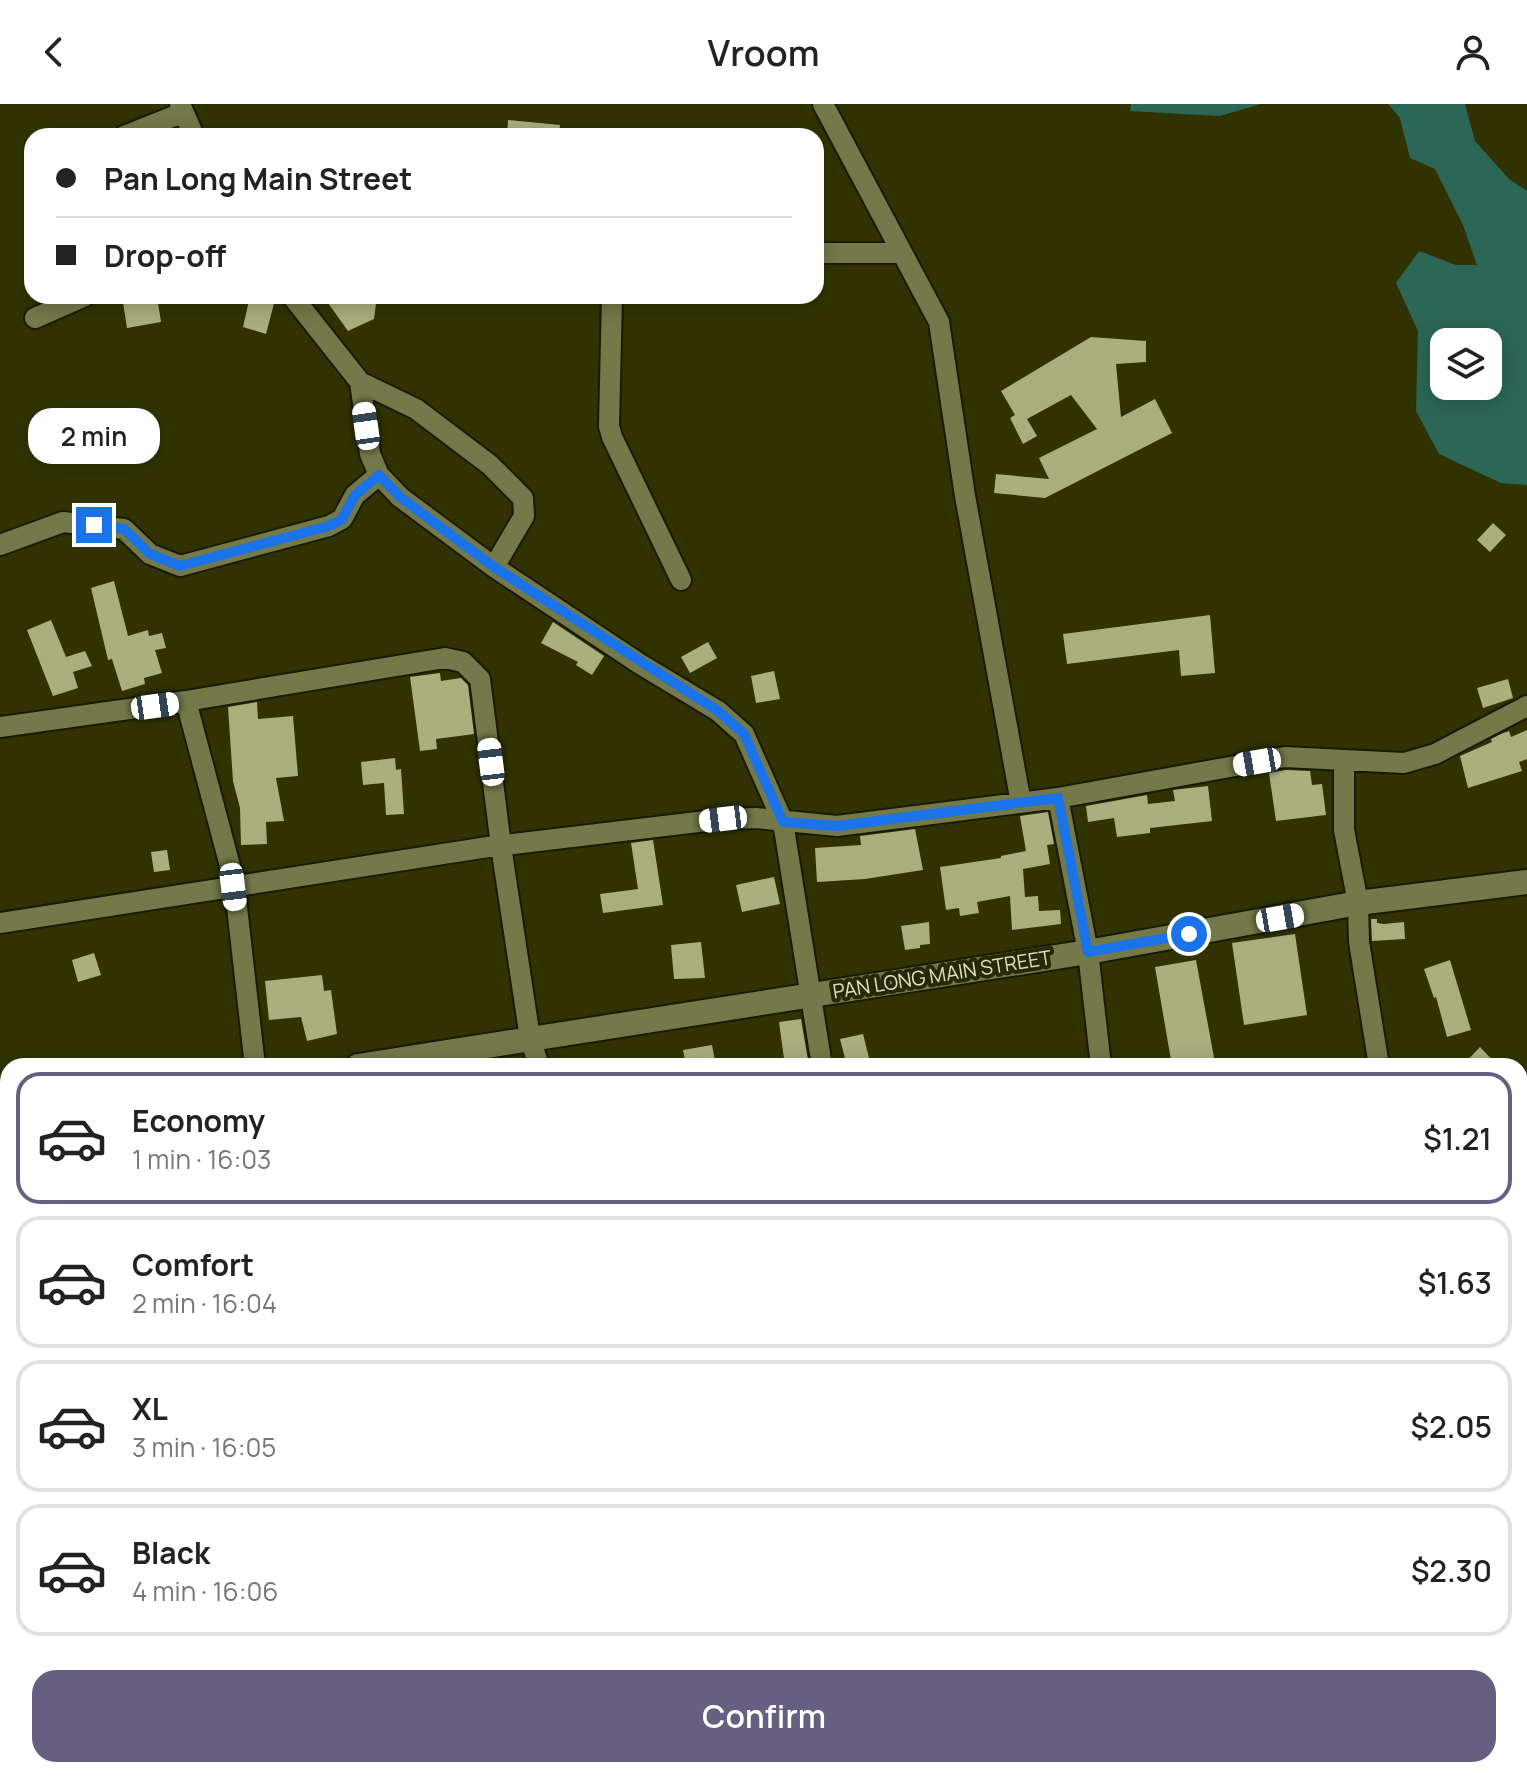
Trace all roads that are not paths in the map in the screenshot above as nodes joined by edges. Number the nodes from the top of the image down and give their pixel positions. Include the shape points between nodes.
1 (823, 104) edge
2 (181, 108) edge
3 (140, 128) edge
4 (190, 128) edge
5 (824, 253) edge
6 (901, 253) junction
7 (67, 304) edge
8 (298, 304) edge
9 (612, 304) edge
10 (35, 318) dead end
11 (360, 382) junction
12 (379, 475) junction
13 (0, 545) edge
14 (494, 567) junction
15 (681, 580) dead end
16 (186, 701) junction
17 (1527, 706) edge
18 (0, 727) edge
19 (1344, 760) junction
20 (1058, 798) junction
21 (1021, 803) junction
22 (783, 822) junction
23 (501, 846) junction
24 (1527, 882) edge
25 (233, 887) junction
26 (1358, 903) junction
27 (0, 923) edge
28 (1088, 952) junction
29 (811, 994) junction
30 (530, 1038) junction
31 (254, 1058) edge
32 (407, 1058) edge
33 (536, 1058) edge
34 (821, 1058) edge
35 (1100, 1058) edge
36 (1378, 1058) edge

1 - 6 street
2 - 3 street
2 - 4 street
5 - 6 street
6 - 21 street via 939,322
7 - 10 street
8 - 11 street
9 - 15 street via 609,426
11 - 12 street via 370,454
11 - 14 street via 416,409 490,465 523,498 524,516
12 - 13 street via 355,495 342,519 329,526 180,566 150,554 124,529 63,522
12 - 14 street via 400,497
14 - 22 street via 718,711 744,734
16 - 18 street
16 - 23 street via 445,658 463,662 480,679
16 - 25 street
17 - 19 street via 1435,754 1404,763
19 - 20 street via 1285,757
19 - 26 street via 1344,830
20 - 21 street
20 - 28 street
21 - 22 street via 837,826
22 - 23 street via 723,819
22 - 29 street
23 - 25 street
23 - 30 street
24 - 26 street, PAN LONG MAIN STREET
25 - 27 street
25 - 31 street
26 - 28 street, PAN LONG MAIN STREET
26 - 36 street
28 - 29 street, PAN LONG MAIN STREET
28 - 35 street
29 - 30 street, PAN LONG MAIN STREET
29 - 34 street
30 - 32 street, PAN LONG MAIN STREET
30 - 33 street

